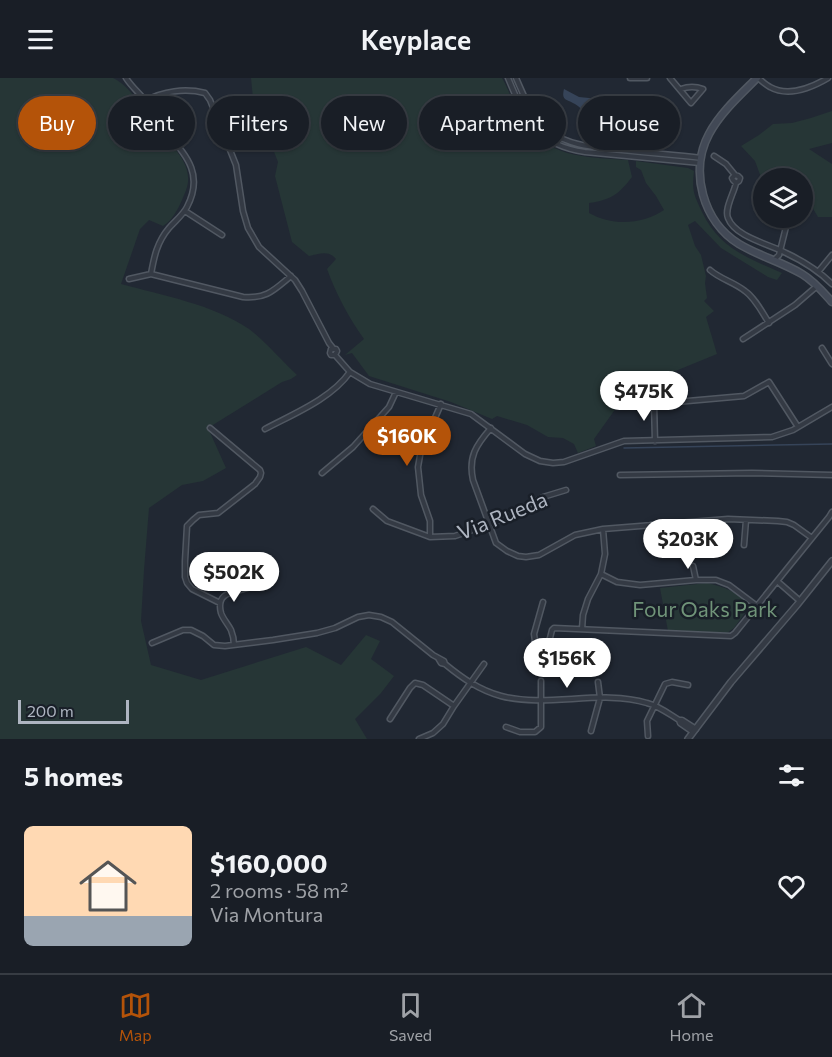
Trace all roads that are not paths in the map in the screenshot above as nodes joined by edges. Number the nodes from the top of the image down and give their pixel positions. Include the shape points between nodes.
1 (126, 78) edge
2 (508, 78) edge
3 (516, 78) edge
4 (630, 78) edge
5 (647, 78) edge
6 (670, 78) edge
7 (757, 78) edge
8 (828, 78) edge
9 (681, 89) junction
10 (142, 96) edge
11 (156, 96) edge
12 (182, 150) edge
13 (633, 153) junction
14 (714, 156) dead end
15 (701, 160) junction
16 (185, 211) junction
17 (786, 228) edge
18 (222, 235) dead end
19 (780, 250) junction
20 (832, 255) edge
21 (774, 261) junction
22 (710, 270) dead end
23 (818, 272) junction
24 (151, 274) junction
25 (291, 276) junction
26 (129, 279) dead end
27 (832, 285) edge
28 (817, 286) junction
29 (832, 302) edge
30 (769, 323) junction
31 (743, 339) dead end
32 (822, 348) dead end
33 (832, 364) edge
34 (350, 372) junction
35 (396, 392) junction
36 (441, 404) junction
37 (832, 407) edge
38 (798, 427) junction
39 (210, 428) dead end
40 (491, 428) junction
41 (265, 429) dead end
42 (654, 441) junction
43 (322, 473) dead end
44 (620, 475) dead end
45 (832, 475) edge
46 (566, 490) dead end
47 (373, 509) dead end
48 (832, 512) edge
49 (746, 520) junction
50 (489, 524) junction
51 (651, 525) junction
52 (603, 529) junction
53 (430, 537) junction
54 (812, 538) junction
55 (652, 542) dead end
56 (744, 545) dead end
57 (832, 561) edge
58 (693, 566) dead end
59 (264, 574) dead end
60 (601, 574) junction
61 (696, 580) junction
62 (777, 581) junction
63 (800, 601) junction
64 (543, 602) dead end
65 (220, 603) junction
66 (757, 606) junction
67 (582, 629) junction
68 (152, 643) dead end
69 (234, 645) junction
70 (484, 664) dead end
71 (541, 681) dead end
72 (598, 682) dead end
73 (470, 683) junction
74 (688, 685) dead end
75 (600, 699) junction
76 (541, 700) junction
77 (454, 706) junction
78 (655, 706) junction
79 (390, 719) dead end
80 (506, 727) dead end
81 (694, 730) junction
82 (591, 731) dead end
83 (648, 736) dead end
84 (419, 739) edge
85 (688, 739) edge

1 - 10 street
2 - 13 street via 526,118 556,144 573,150
3 - 13 street via 534,116 551,133 571,143
4 - 5 street
6 - 9 street
7 - 8 street via 782,92 809,87
7 - 15 main road via 716,123
9 - 9 street via 691,103 703,89 694,86
11 - 25 street via 180,91 205,93 236,165 248,228 259,247
12 - 16 street via 189,162 194,188
13 - 15 street
14 - 19 street via 735,175 734,192 727,206 727,217 734,227
15 - 21 main road via 700,183 715,221 737,243
16 - 18 street
16 - 24 street via 163,234
17 - 19 street
19 - 21 street
19 - 23 street
20 - 23 street
21 - 28 main road via 803,274
22 - 30 street via 745,291
23 - 27 street
24 - 25 street via 251,298 273,291
24 - 26 street
25 - 34 street via 332,349 337,351 335,355
28 - 29 main road
28 - 30 street
30 - 31 street
32 - 33 street
34 - 35 street via 370,384
34 - 41 street via 322,398
35 - 36 street
35 - 43 street via 389,407 353,447
36 - 40 street via 471,414
36 - 53 street via 421,450 418,467
37 - 38 street
38 - 42 street via 772,437
38 - 42 street via 769,382 744,396 654,404
39 - 65 street via 261,473 255,484 218,513 200,515 187,526 187,583 192,590
40 - 42 street via 525,454 553,463 624,441
40 - 50 street via 478,444 470,466
44 - 45 street
46 - 50 street, Via Rueda
47 - 53 street, Via Rueda via 387,521
48 - 54 street
49 - 51 street
49 - 54 street via 787,522
49 - 56 street
50 - 52 street via 496,543 526,557 539,555 575,535
50 - 53 street, Via Rueda via 455,536
51 - 52 street
51 - 55 street
52 - 60 street via 605,554
54 - 62 street
57 - 63 street
58 - 61 street
59 - 65 street via 247,588 226,595
60 - 61 street via 617,582 640,585
60 - 67 street via 588,599
61 - 66 street via 729,585
62 - 63 street
62 - 66 street
63 - 81 street
64 - 67 street via 535,641 548,642 554,628
65 - 69 street
66 - 67 street via 731,636
68 - 69 street via 191,630 214,645
69 - 73 street via 317,633 369,615 392,622
70 - 73 street
71 - 76 street
72 - 75 street
73 - 76 street via 499,696
73 - 77 street
74 - 78 street via 665,684
75 - 76 street
75 - 78 street via 631,699
75 - 82 street
76 - 80 street via 541,727 535,732
77 - 79 street via 415,683
77 - 84 street via 443,724
78 - 81 street
78 - 83 street via 647,721
81 - 85 street

